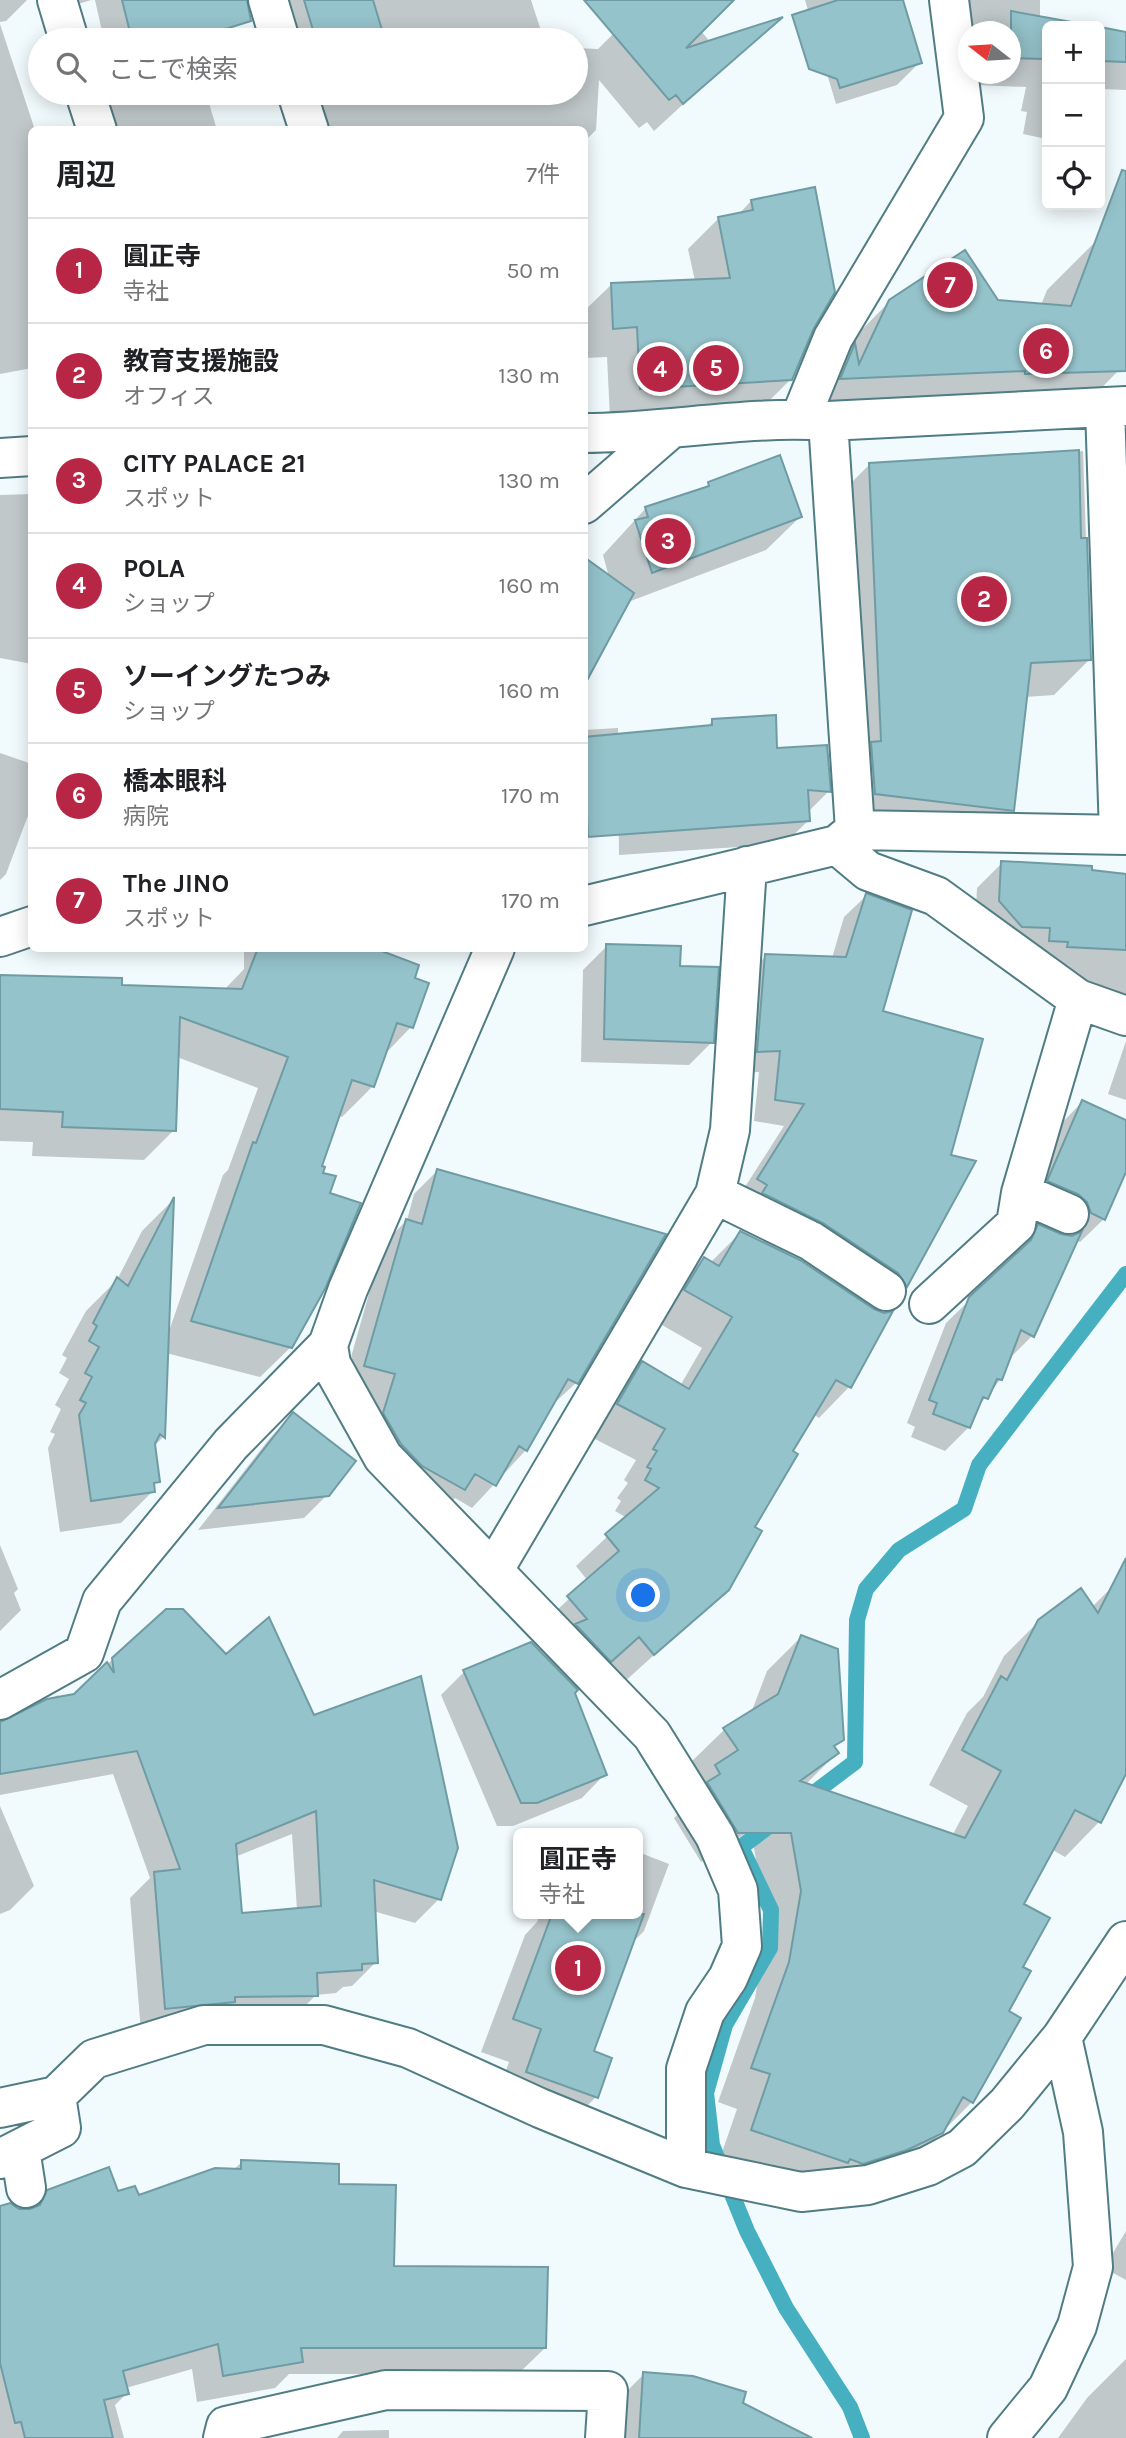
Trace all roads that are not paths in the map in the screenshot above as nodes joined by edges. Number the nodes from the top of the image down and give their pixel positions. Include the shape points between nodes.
1 (57, 0) edge
2 (268, 0) edge
3 (949, 0) edge
4 (65, 28) edge
5 (276, 28) edge
6 (89, 105) edge
7 (301, 105) edge
8 (96, 126) edge
9 (308, 126) edge
10 (1116, 406) edge
11 (814, 420) junction
12 (668, 431) junction
13 (588, 433) edge
14 (28, 456) edge
15 (0, 458) edge
16 (588, 501) edge
17 (1122, 834) edge
18 (846, 837) junction
19 (747, 866) junction
20 (588, 905) edge
21 (28, 927) edge
22 (0, 937) edge
23 (493, 952) edge
24 (1078, 999) junction
25 (1126, 1016) edge
26 (1021, 1193) junction
27 (715, 1194) junction
28 (1069, 1214) dead end
29 (886, 1291) dead end
30 (929, 1304) dead end
31 (328, 1345) junction
32 (493, 1572) junction
33 (0, 1700) edge
34 (1126, 1941) edge
35 (1062, 2037) junction
36 (56, 2096) junction
37 (0, 2108) edge
38 (10, 2154) edge
39 (686, 2168) junction
40 (26, 2188) dead end
41 (223, 2438) edge
42 (605, 2438) edge
43 (1007, 2438) edge

1 - 4 street
2 - 5 street
3 - 11 street via 964,118 833,338
6 - 8 street
7 - 9 street
10 - 11 street
10 - 17 street
11 - 12 street
11 - 18 street
12 - 13 street
12 - 16 street
14 - 15 street
17 - 18 street
18 - 19 street
18 - 24 street via 868,871 936,896
19 - 20 street
19 - 27 street via 730,1130
21 - 22 street
23 - 31 street
24 - 25 street
24 - 26 street
26 - 28 street
26 - 30 street via 1016,1224
27 - 29 street via 811,1241
27 - 32 street
31 - 32 street via 331,1364 383,1457
31 - 33 street via 231,1444 102,1601 84,1653
32 - 39 street via 652,1735 715,1836 738,1890 742,1946 705,2012 686,2069
34 - 35 street
35 - 39 street via 980,2131 962,2148 928,2166 868,2185 801,2192
35 - 43 street via 1083,2132 1093,2267 1077,2326 1048,2388
36 - 37 street
36 - 38 street via 61,2128
36 - 39 street via 94,2059 204,2025 324,2025 408,2048
38 - 40 street
41 - 42 street via 226,2426 400,2390 608,2391

